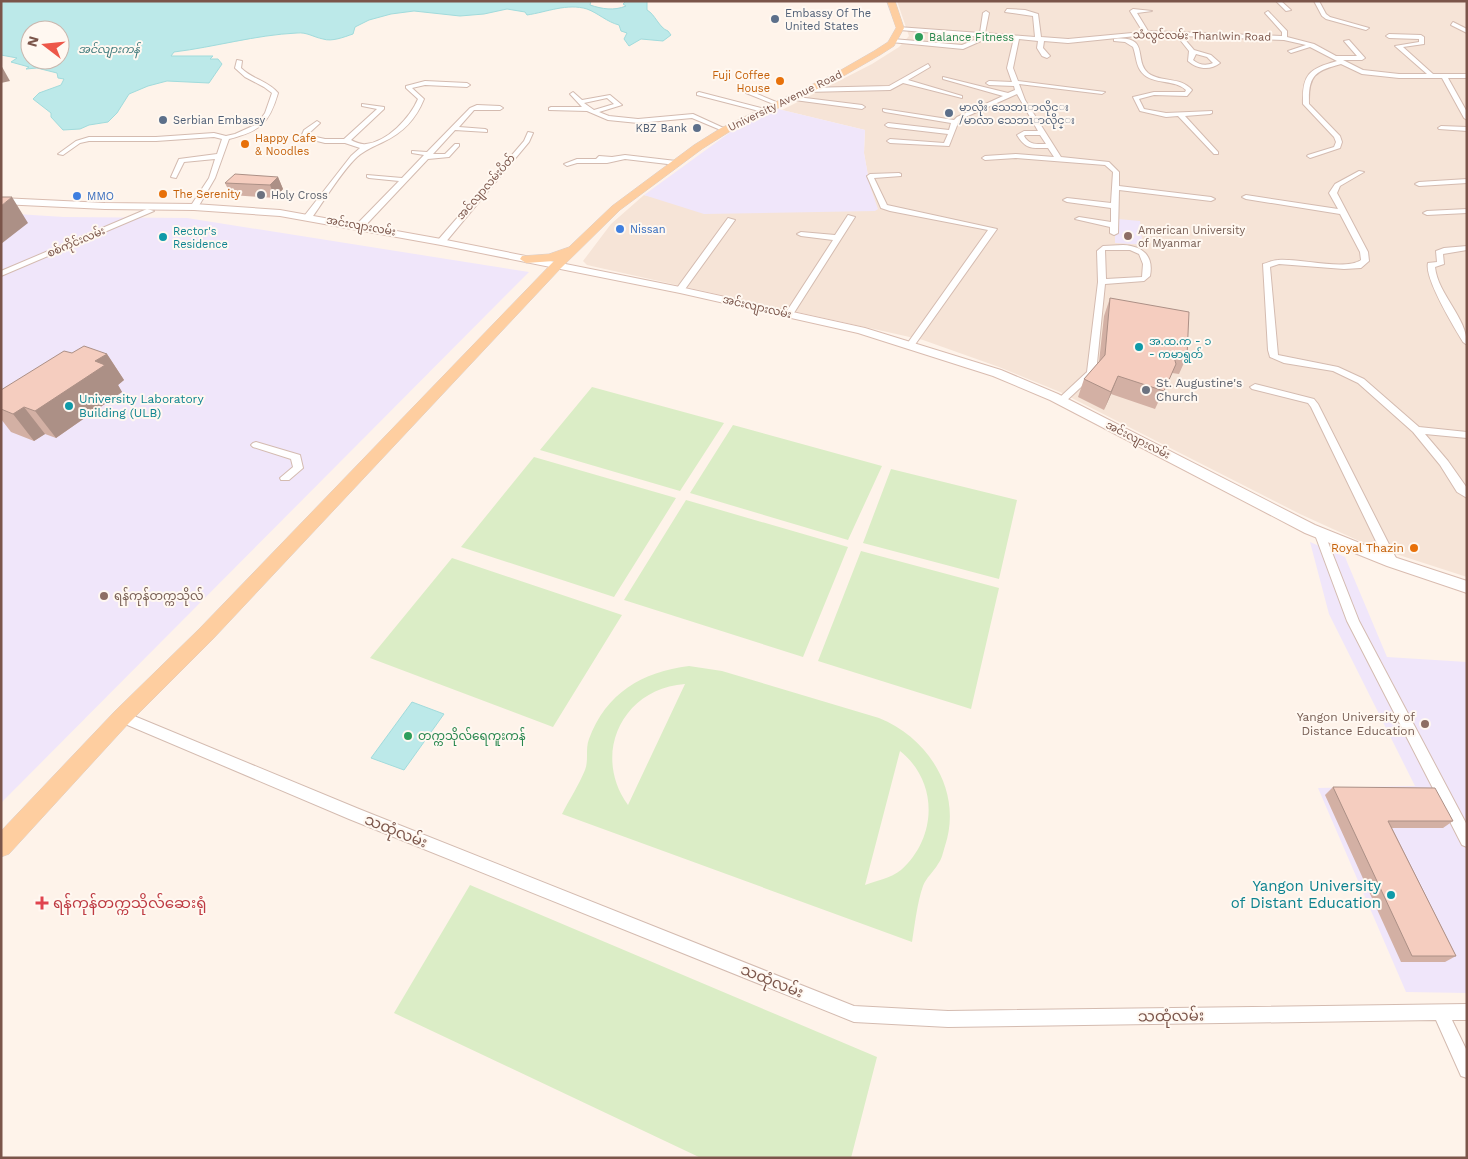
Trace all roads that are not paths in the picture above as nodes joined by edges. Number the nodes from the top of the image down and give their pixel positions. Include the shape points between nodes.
1 (891, 1) edge
2 (1278, 1) edge
3 (1316, 1) edge
4 (1288, 10) dead end
5 (1007, 11) dead end
6 (1149, 11) dead end
7 (986, 13) dead end
8 (1268, 13) dead end
9 (1453, 24) dead end
10 (900, 28) junction
11 (1366, 28) dead end
12 (1467, 31) edge
13 (1146, 34) junction
14 (1178, 34) junction
15 (982, 35) junction
16 (989, 35) junction
17 (1389, 36) dead end
18 (1017, 37) junction
19 (1284, 38) junction
20 (1040, 39) junction
21 (893, 41) junction
22 (1087, 41) junction
23 (1347, 41) dead end
24 (1312, 45) junction
25 (1192, 51) dead end
26 (1291, 52) dead end
27 (1047, 56) dead end
28 (1334, 58) junction
29 (239, 61) dead end
30 (1341, 62) junction
31 (928, 66) dead end
32 (1432, 76) junction
33 (1444, 76) junction
34 (1467, 76) edge
35 (945, 78) dead end
36 (904, 80) junction
37 (989, 83) dead end
38 (467, 85) dead end
39 (1016, 86) junction
40 (806, 90) junction
41 (748, 92) dead end
42 (1102, 92) dead end
43 (573, 94) dead end
44 (699, 94) dead end
45 (1008, 95) junction
46 (960, 97) dead end
47 (789, 98) junction
48 (580, 102) junction
49 (778, 104) junction
50 (364, 105) dead end
51 (500, 108) dead end
52 (862, 108) dead end
53 (551, 109) dead end
54 (590, 110) junction
55 (763, 110) junction
56 (885, 110) dead end
57 (1210, 112) dead end
58 (1180, 114) junction
59 (1466, 115) edge
60 (955, 122) junction
61 (317, 124) dead end
62 (888, 125) dead end
63 (454, 128) junction
64 (1441, 128) dead end
65 (1467, 129) edge
66 (726, 130) junction
67 (485, 131) dead end
68 (530, 132) dead end
69 (951, 132) junction
70 (1043, 133) junction
71 (226, 138) junction
72 (346, 141) junction
73 (890, 142) dead end
74 (457, 145) dead end
75 (1050, 146) junction
76 (365, 147) junction
77 (414, 152) dead end
78 (1216, 153) dead end
79 (60, 154) dead end
80 (429, 155) junction
81 (221, 156) junction
82 (1310, 156) dead end
83 (599, 158) dead end
84 (985, 158) dead end
85 (1058, 158) junction
86 (612, 159) junction
87 (676, 163) junction
88 (567, 164) dead end
89 (399, 170) dead end
90 (1361, 172) dead end
91 (899, 175) dead end
92 (369, 176) dead end
93 (174, 177) dead end
94 (406, 179) junction
95 (1467, 181) edge
96 (1419, 184) dead end
97 (1116, 188) junction
98 (1246, 197) dead end
99 (1211, 199) dead end
100 (1067, 200) dead end
101 (1, 201) edge
102 (1115, 206) junction
103 (194, 207) junction
104 (150, 211) dead end
105 (1467, 211) edge
106 (1342, 212) junction
107 (1427, 213) dead end
108 (308, 217) junction
109 (851, 218) dead end
110 (1079, 219) dead end
111 (731, 220) dead end
112 (360, 226) junction
113 (800, 234) dead end
114 (838, 238) junction
115 (441, 242) junction
116 (576, 247) junction
117 (1467, 248) edge
118 (526, 259) junction
119 (556, 266) junction
120 (1, 274) edge
121 (1103, 282) junction
122 (680, 290) junction
123 (789, 314) junction
124 (1467, 342) edge
125 (911, 344) junction
126 (1255, 387) dead end
127 (1061, 401) junction
128 (1416, 430) junction
129 (1467, 435) edge
130 (256, 445) dead end
131 (285, 478) dead end
132 (1467, 494) edge
133 (1319, 532) junction
134 (1392, 562) junction
135 (1467, 586) edge
136 (122, 717) junction
137 (1467, 840) edge
138 (1, 847) edge
139 (1440, 1012) junction
140 (1467, 1012) edge
141 (1467, 1070) edge

1 - 10 main road
2 - 4 street
3 - 11 street via 1328,18
5 - 20 street via 1036,15
6 - 13 street via 1133,11
7 - 15 street
8 - 19 street via 1285,32
9 - 12 street
10 - 15 street, သံလွင်လမ်း Thanlwin Road
10 - 21 main road, University Avenue Road
13 - 14 street, သံလွင်လမ်း Thanlwin Road
13 - 22 street, သံလွင်လမ်း Thanlwin Road
14 - 19 street, သံလွင်လမ်း Thanlwin Road
14 - 25 street
15 - 16 street, သံလွင်လမ်း Thanlwin Road
16 - 18 street, သံလွင်လမ်း Thanlwin Road
16 - 21 street via 963,47
17 - 32 street via 1421,37 1422,43 1398,46
18 - 20 street, သံလွင်လမ်း Thanlwin Road
18 - 39 street via 1010,68
19 - 24 street, သံလွင်လမ်း Thanlwin Road
20 - 22 street, သံလွင်လမ်း Thanlwin Road
20 - 27 street via 1040,48
21 - 40 main road, University Avenue Road via 877,53
22 - 58 street via 1128,41 1139,51 1141,66 1147,75 1187,86 1187,94 1150,94 1135,98 1142,110
23 - 28 street via 1362,58
24 - 26 street
24 - 28 street, သံလွင်လမ်း Thanlwin Road
28 - 30 street, သံလွင်လမ်း Thanlwin Road
29 - 71 street via 238,68 245,76 269,85 275,93 268,118 250,131
30 - 32 street, သံလွင်လမ်း Thanlwin Road via 1362,72 1380,75
30 - 82 street via 1313,71 1306,82 1306,104 1339,142 1337,148
31 - 36 street
32 - 33 street, သံလွင်လမ်း Thanlwin Road
33 - 34 street, သံလွင်လမ်း Thanlwin Road
33 - 59 street
35 - 45 street
36 - 40 street via 882,89
36 - 46 street
37 - 39 street
38 - 76 street via 425,82 408,87 421,99 413,117 387,139
39 - 42 street
39 - 45 street
39 - 70 street
40 - 47 main road, University Avenue Road
41 - 49 street
43 - 48 street
44 - 55 street
45 - 60 street
47 - 49 main road, University Avenue Road
47 - 52 street
48 - 54 street
48 - 54 street via 608,96 619,105
49 - 55 main road, University Avenue Road
50 - 72 street via 382,108
51 - 63 street via 472,109
53 - 54 street
54 - 66 street via 608,118 638,121 693,116
55 - 66 main road, University Avenue Road
56 - 60 street
57 - 58 street
58 - 78 street
60 - 69 street
61 - 72 street via 303,136
62 - 69 street
63 - 67 street
63 - 80 street
64 - 65 street
66 - 87 main road, University Avenue Road
68 - 115 street, အင်လျာလမ်းပိတ် via 526,141
69 - 73 street via 945,146
70 - 75 street
70 - 75 street via 1020,135 1025,143 1032,146
71 - 79 street via 214,135 89,139
71 - 81 street
72 - 76 street
74 - 80 street via 447,156
75 - 85 street
76 - 108 street via 353,157
77 - 80 street
80 - 94 street
81 - 93 street via 181,160
81 - 103 street
83 - 86 street
84 - 85 street
85 - 97 street via 1107,163 1116,172
86 - 87 street via 625,157
86 - 88 street
87 - 116 main road, University Avenue Road via 616,208
89 - 94 street via 395,176
90 - 106 street via 1337,185 1333,193
91 - 125 street via 870,176 884,206 993,229
92 - 94 street
94 - 112 street
95 - 96 street
97 - 99 street
97 - 102 street
98 - 106 street
100 - 102 street
101 - 103 main road, အင်းလျားလမ်း
102 - 110 street via 1114,229
103 - 108 main road, အင်းလျားလမ်း
104 - 120 street, စစ်ကိုင်းလမ်း
105 - 107 street
106 - 128 street via 1364,252 1365,261 1358,266 1278,262 1266,266 1274,357 1335,369 1361,381
108 - 112 main road, အင်းလျားလမ်း
109 - 114 street
111 - 122 street
112 - 115 main road, အင်းလျားလမ်း
113 - 114 street
114 - 123 street
115 - 118 main road, အင်းလျားလမ်း
116 - 118 main road via 551,258
116 - 119 main road, University Avenue Road
117 - 124 street via 1444,250 1439,253 1440,264 1431,265 1430,270
118 - 119 main road, အင်းလျားလမ်း
119 - 122 main road, အင်းလျားလမ်း
119 - 136 main road, University Avenue Road via 206,634
121 - 121 street via 1103,248 1132,247 1144,254 1147,261 1144,280
121 - 127 street via 1091,351 1091,373
122 - 123 main road, အင်းလျားလမ်း
123 - 125 main road, အင်းလျားလမ်း
125 - 127 main road, အင်းလျားလမ်း via 996,373
126 - 134 street via 1311,401 1315,406
127 - 133 main road, အင်းလျားလမ်း
128 - 129 street
128 - 132 street
130 - 131 street via 296,457 298,468
133 - 134 main road, အင်းလျားလမ်း
133 - 137 street via 1352,621
134 - 135 main road, အင်းလျားလမ်း
136 - 138 main road, University Avenue Road
136 - 139 street, သထုံလမ်း via 363,818 854,1014 955,1019
139 - 140 street, သထုံလမ်း
139 - 141 street

